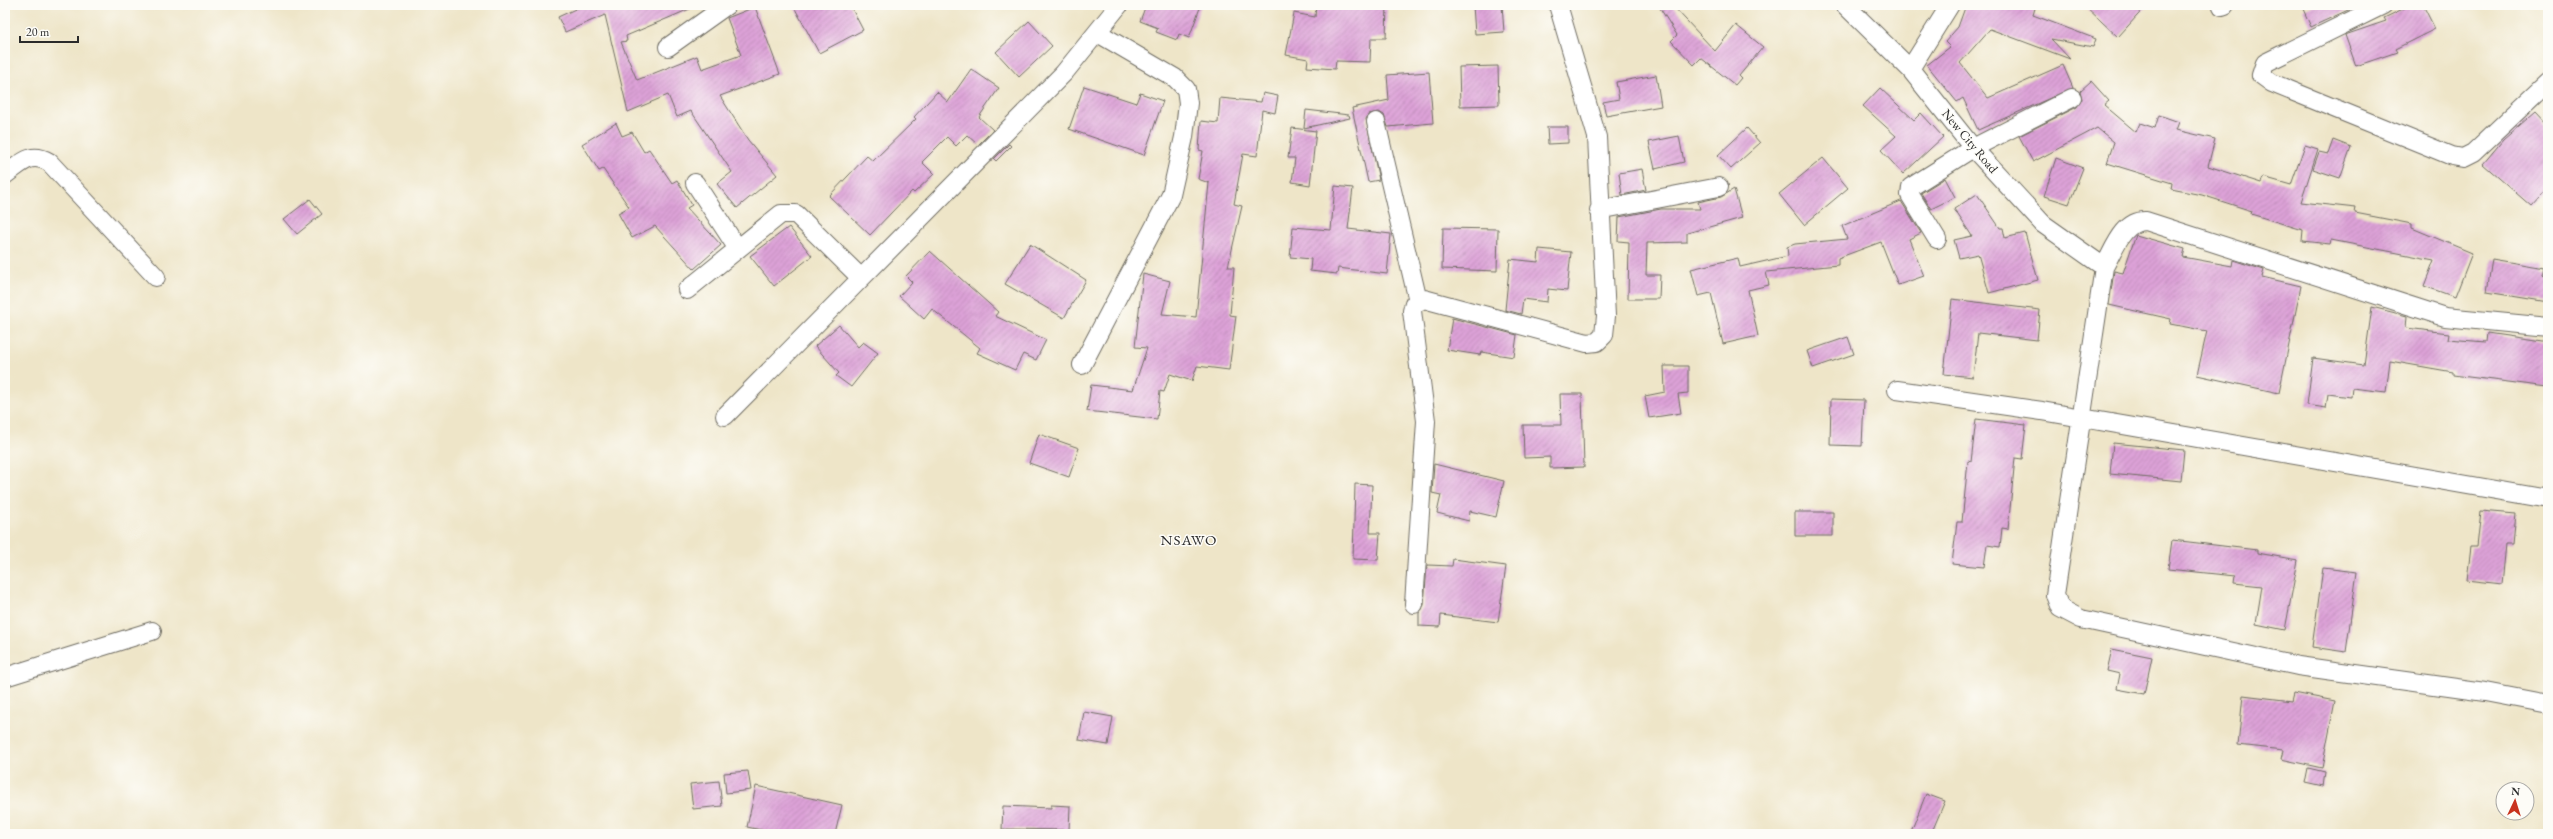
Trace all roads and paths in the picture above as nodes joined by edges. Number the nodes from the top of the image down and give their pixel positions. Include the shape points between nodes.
1 (727, 5) edge
2 (1119, 5) edge
3 (1558, 5) edge
4 (1845, 5) edge
5 (1950, 5) edge
6 (2383, 5) edge
7 (1098, 33) junction
8 (668, 47) dead end
9 (1910, 69) junction
10 (2548, 82) edge
11 (2072, 98) dead end
12 (1376, 122) dead end
13 (1973, 148) junction
14 (5, 174) edge
15 (695, 183) dead end
16 (1719, 187) dead end
17 (1599, 210) junction
18 (1938, 239) dead end
19 (738, 249) junction
20 (2104, 267) junction
21 (156, 277) dead end
22 (861, 278) junction
23 (687, 290) dead end
24 (1418, 301) junction
25 (2548, 327) edge
26 (1082, 365) dead end
27 (1897, 390) dead end
28 (725, 416) dead end
29 (2081, 418) junction
30 (2548, 499) edge
31 (1414, 604) dead end
32 (152, 631) dead end
33 (5, 677) edge
34 (2548, 704) edge

1 - 8 street
2 - 7 street
3 - 17 street via 1597,137
4 - 9 street, New City Road
5 - 9 street
6 - 10 street via 2264,63 2261,75 2272,84 2452,156 2463,158 2473,153
7 - 22 street via 1064,73
7 - 26 street via 1175,78 1186,89 1188,103 1184,137 1171,195
9 - 13 street, New City Road
11 - 13 street
12 - 24 street
13 - 18 street via 1911,187 1910,195
13 - 20 street, New City Road via 2043,224
14 - 21 street via 29,158 39,156 49,162
15 - 19 street
16 - 17 street
17 - 24 street via 1606,316 1604,335 1597,342 1586,343 1424,299
19 - 22 street via 780,214 796,214
19 - 23 street
20 - 25 street via 2130,224 2146,220 2445,317
20 - 29 street
22 - 28 street
24 - 31 street via 1412,311 1425,414 1425,437
27 - 29 street
29 - 30 street
29 - 34 street via 2056,595 2060,608 2070,615 2298,666 2485,692
32 - 33 street

